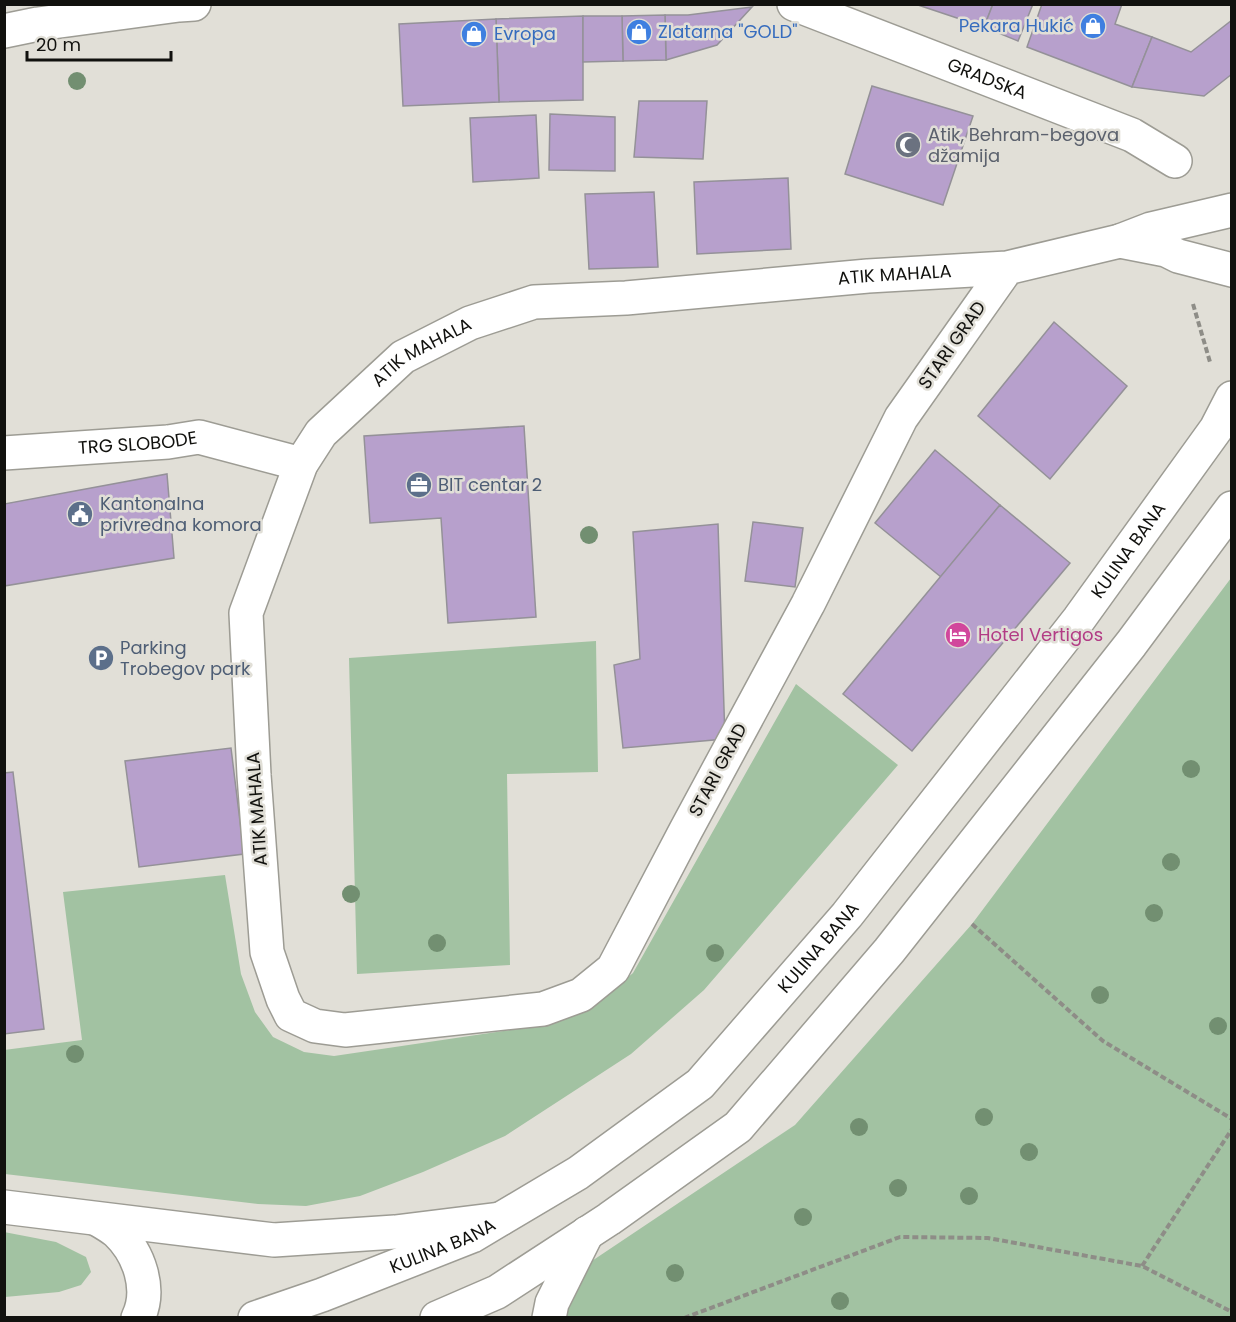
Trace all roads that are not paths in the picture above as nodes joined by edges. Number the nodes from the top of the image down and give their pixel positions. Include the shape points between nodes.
1 (194, 4) edge
2 (794, 4) edge
3 (4, 31) edge
4 (1175, 161) dead end
5 (1232, 210) edge
6 (1120, 241) junction
7 (1007, 268) junction
8 (1232, 270) edge
9 (1232, 398) edge
10 (4, 453) edge
11 (301, 464) junction
12 (1232, 508) edge
13 (282, 999) joint
14 (4, 1207) edge
15 (97, 1219) junction
16 (500, 1219) junction
17 (587, 1233) junction
18 (138, 1317) edge
19 (255, 1317) edge
20 (436, 1317) edge
21 (549, 1317) edge

1 - 3 street
2 - 4 street, GRADSKA via 1132,135
5 - 6 street, ATIK MAHALA via 1151,229
6 - 7 street, ATIK MAHALA
6 - 8 street
7 - 11 street, ATIK MAHALA via 534,302 470,323 403,357 321,433
7 - 13 street, STARI GRAD via 900,418 808,604 613,969 581,995 543,1009 345,1030 315,1026 291,1015
9 - 16 street, KULINA BANA via 1216,429 1072,629 847,915 700,1084 578,1173
10 - 11 street, TRG SLOBODE via 199,438
11 - 13 street, ATIK MAHALA via 246,613 267,952
12 - 17 street via 1131,644 889,951 738,1127
14 - 15 street
15 - 16 street via 274,1240 395,1232
15 - 18 street via 117,1232 134,1254 143,1280 143,1308
16 - 19 street, KULINA BANA via 472,1236
17 - 20 street via 497,1292
17 - 21 street via 555,1296

